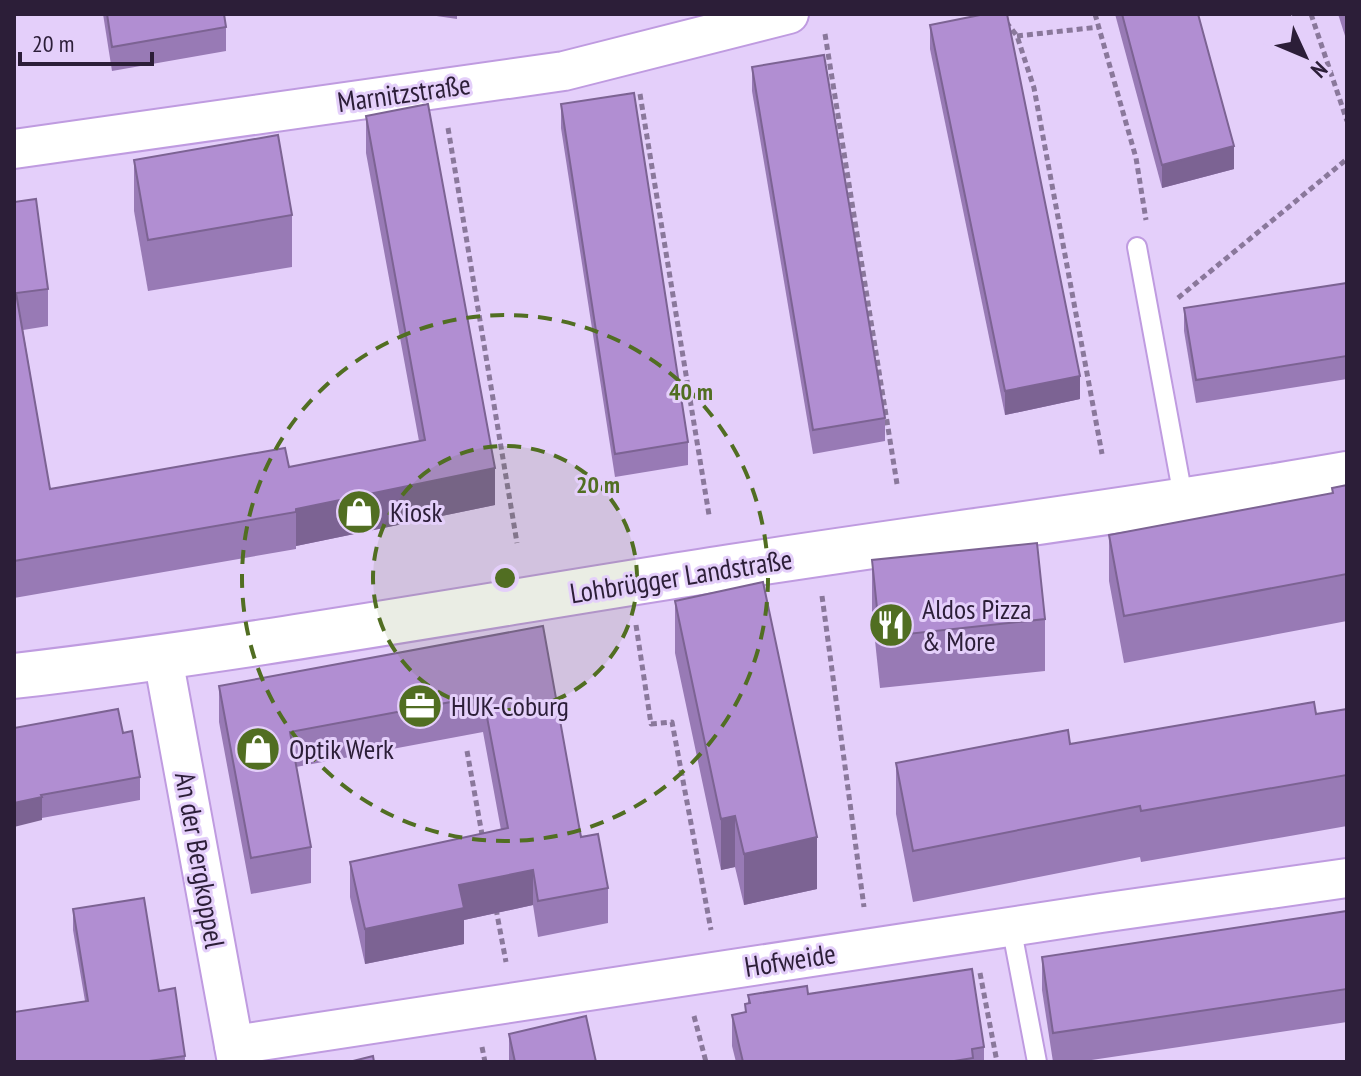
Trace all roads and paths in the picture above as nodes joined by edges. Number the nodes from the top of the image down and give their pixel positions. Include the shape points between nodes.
1 (789, 14) edge
2 (1000, 14) edge
3 (1095, 14) edge
4 (1311, 14) edge
5 (1099, 27) junction
6 (825, 30) dead end
7 (1017, 36) junction
8 (634, 53) junction
9 (442, 88) junction
10 (1347, 121) edge
11 (14, 149) edge
12 (1347, 159) edge
13 (1137, 247) joint
14 (1151, 320) junction
15 (1102, 454) dead end
16 (1347, 474) edge
17 (897, 484) dead end
18 (1184, 502) junction
19 (709, 515) dead end
20 (517, 543) dead end
21 (816, 555) junction
22 (630, 583) junction
23 (163, 658) junction
24 (14, 676) edge
25 (467, 751) dead end
26 (484, 845) edge
27 (1347, 878) edge
28 (496, 908) edge
29 (1011, 926) junction
30 (972, 932) junction
31 (869, 948) junction
32 (719, 970) junction
33 (513, 1002) junction
34 (235, 1054) edge
35 (997, 1062) edge
36 (1037, 1062) edge

1 - 8 street, Marnitzstraße
2 - 7 path
3 - 5 path
4 - 10 path
5 - 7 path
5 - 13 path via 1136,158 1147,225
6 - 17 path
7 - 15 path via 1034,88
8 - 9 street, Marnitzstraße via 564,71
8 - 19 path
9 - 11 street, Marnitzstraße
9 - 20 path
12 - 14 path
13 - 14 lane
14 - 18 lane
16 - 18 street, Lohbrügger Landstraße
18 - 21 street, Lohbrügger Landstraße
21 - 22 street, Lohbrügger Landstraße
21 - 31 path
22 - 23 street, Lohbrügger Landstraße
22 - 32 path via 651,724 672,722
23 - 24 street, Lohbrügger Landstraße
23 - 34 street, An der Bergkoppel
25 - 26 path
27 - 29 street, Hofweide
28 - 33 path
29 - 30 street, Hofweide
29 - 36 lane
30 - 31 street, Hofweide
30 - 35 path
31 - 32 street, Hofweide
32 - 33 street, Hofweide
33 - 34 street, Hofweide

